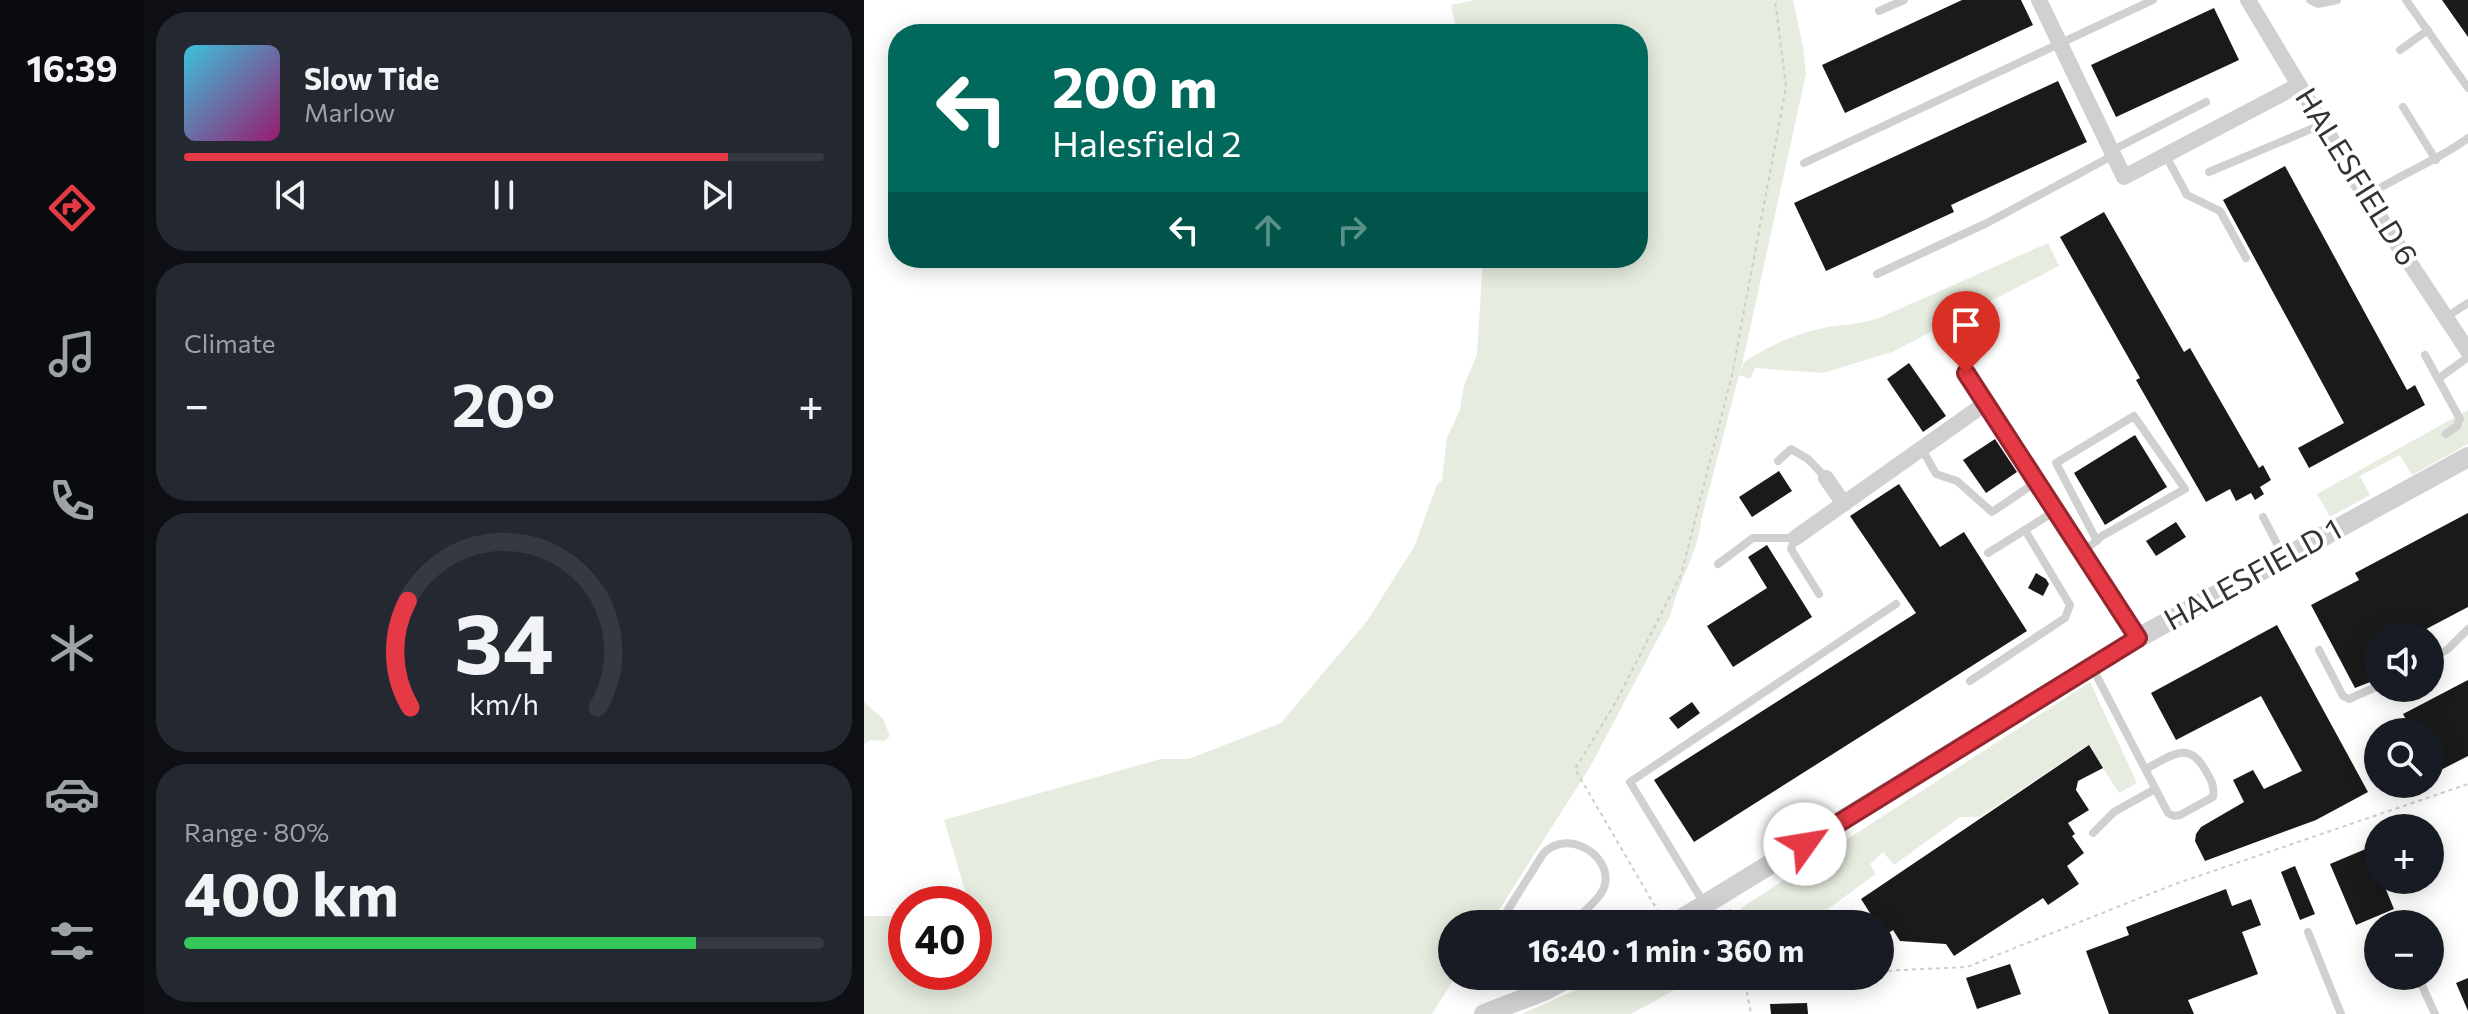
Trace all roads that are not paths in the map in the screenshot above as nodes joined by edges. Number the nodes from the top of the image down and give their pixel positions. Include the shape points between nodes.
1 (1904, 0) edge
2 (2039, 0) edge
3 (2153, 0) edge
4 (2248, 0) edge
5 (2310, 0) edge
6 (2337, 0) edge
7 (2406, 0) edge
8 (1879, 11) dead end
9 (2428, 30) junction
10 (2060, 44) junction
11 (2400, 50) dead end
12 (2299, 85) junction
13 (2468, 88) edge
14 (2206, 102) dead end
15 (2403, 107) dead end
16 (2323, 124) junction
17 (2468, 138) edge
18 (2111, 153) junction
19 (2165, 155) junction
20 (2436, 160) junction
21 (1804, 163) dead end
22 (2209, 172) dead end
23 (2366, 197) junction
24 (2246, 258) dead end
25 (1877, 274) dead end
26 (2468, 303) edge
27 (2445, 318) junction
28 (2468, 351) edge
29 (2425, 355) dead end
30 (2468, 357) edge
31 (1966, 373) dead end
32 (2438, 379) junction
33 (1986, 403) junction
34 (2446, 434) dead end
35 (1922, 449) junction
36 (2468, 457) edge
37 (1778, 461) dead end
38 (1826, 478) joint
39 (2037, 481) junction
40 (1844, 504) junction
41 (2056, 511) junction
42 (2263, 517) dead end
43 (2025, 530) junction
44 (1795, 538) junction
45 (2097, 541) junction
46 (2083, 552) junction
47 (1988, 553) dead end
48 (2285, 558) junction
49 (1718, 564) dead end
50 (1819, 594) dead end
51 (1896, 604) dead end
52 (2468, 629) edge
53 (2138, 638) junction
54 (2319, 650) dead end
55 (2444, 651) edge
56 (2092, 667) junction
57 (1970, 681) dead end
58 (2364, 694) edge
59 (2145, 769) junction
60 (2155, 789) junction
61 (2093, 833) dead end
62 (1705, 906) junction
63 (1508, 910) edge
64 (1586, 910) edge
65 (1698, 910) edge
66 (2308, 932) dead end
67 (1546, 990) edge
68 (2424, 990) edge
69 (1484, 1014) edge
70 (2341, 1014) edge
71 (2435, 1014) edge

1 - 8 lane
2 - 10 street
3 - 10 lane
4 - 12 street, HALESFIELD 6
5 - 6 lane
7 - 9 lane
9 - 11 lane
9 - 13 lane
10 - 18 street
10 - 21 lane
12 - 16 street, HALESFIELD 6
12 - 19 street
14 - 18 lane
15 - 20 lane
16 - 22 lane
16 - 23 street, HALESFIELD 6
17 - 20 lane
18 - 19 street via 2124,177
18 - 25 lane via 1987,223
19 - 24 lane via 2187,195 2220,211
20 - 23 lane via 2391,179
23 - 27 street, HALESFIELD 6
26 - 27 lane
27 - 28 street, HALESFIELD 6
29 - 32 lane
30 - 32 lane
31 - 33 street
32 - 34 lane via 2460,419
33 - 35 street
33 - 39 street
35 - 39 lane via 1936,474 1957,481 1992,512
35 - 40 street
36 - 48 street, HALESFIELD 1
37 - 38 lane via 1791,449
38 - 40 street
39 - 41 street
40 - 44 street
41 - 43 lane
41 - 46 street
42 - 48 lane
43 - 47 lane
43 - 57 lane via 2070,605 2065,618
44 - 49 lane via 1753,538
44 - 50 lane via 1791,549
45 - 45 lane via 2185,489 2134,416 2056,463
45 - 46 lane
46 - 53 street
48 - 53 street, HALESFIELD 1
51 - 62 lane via 1630,782
52 - 55 lane
53 - 56 street, HALESFIELD 1
54 - 58 lane via 2343,696
56 - 59 lane
56 - 62 street, HALESFIELD 1
59 - 60 lane
59 - 60 lane via 2191,752 2215,789 2206,803 2174,816
60 - 61 lane via 2114,812
62 - 65 street, HALESFIELD 1
63 - 64 lane via 1543,854 1561,842 1586,849 1604,869 1603,890
66 - 70 lane
67 - 69 street
68 - 71 lane

